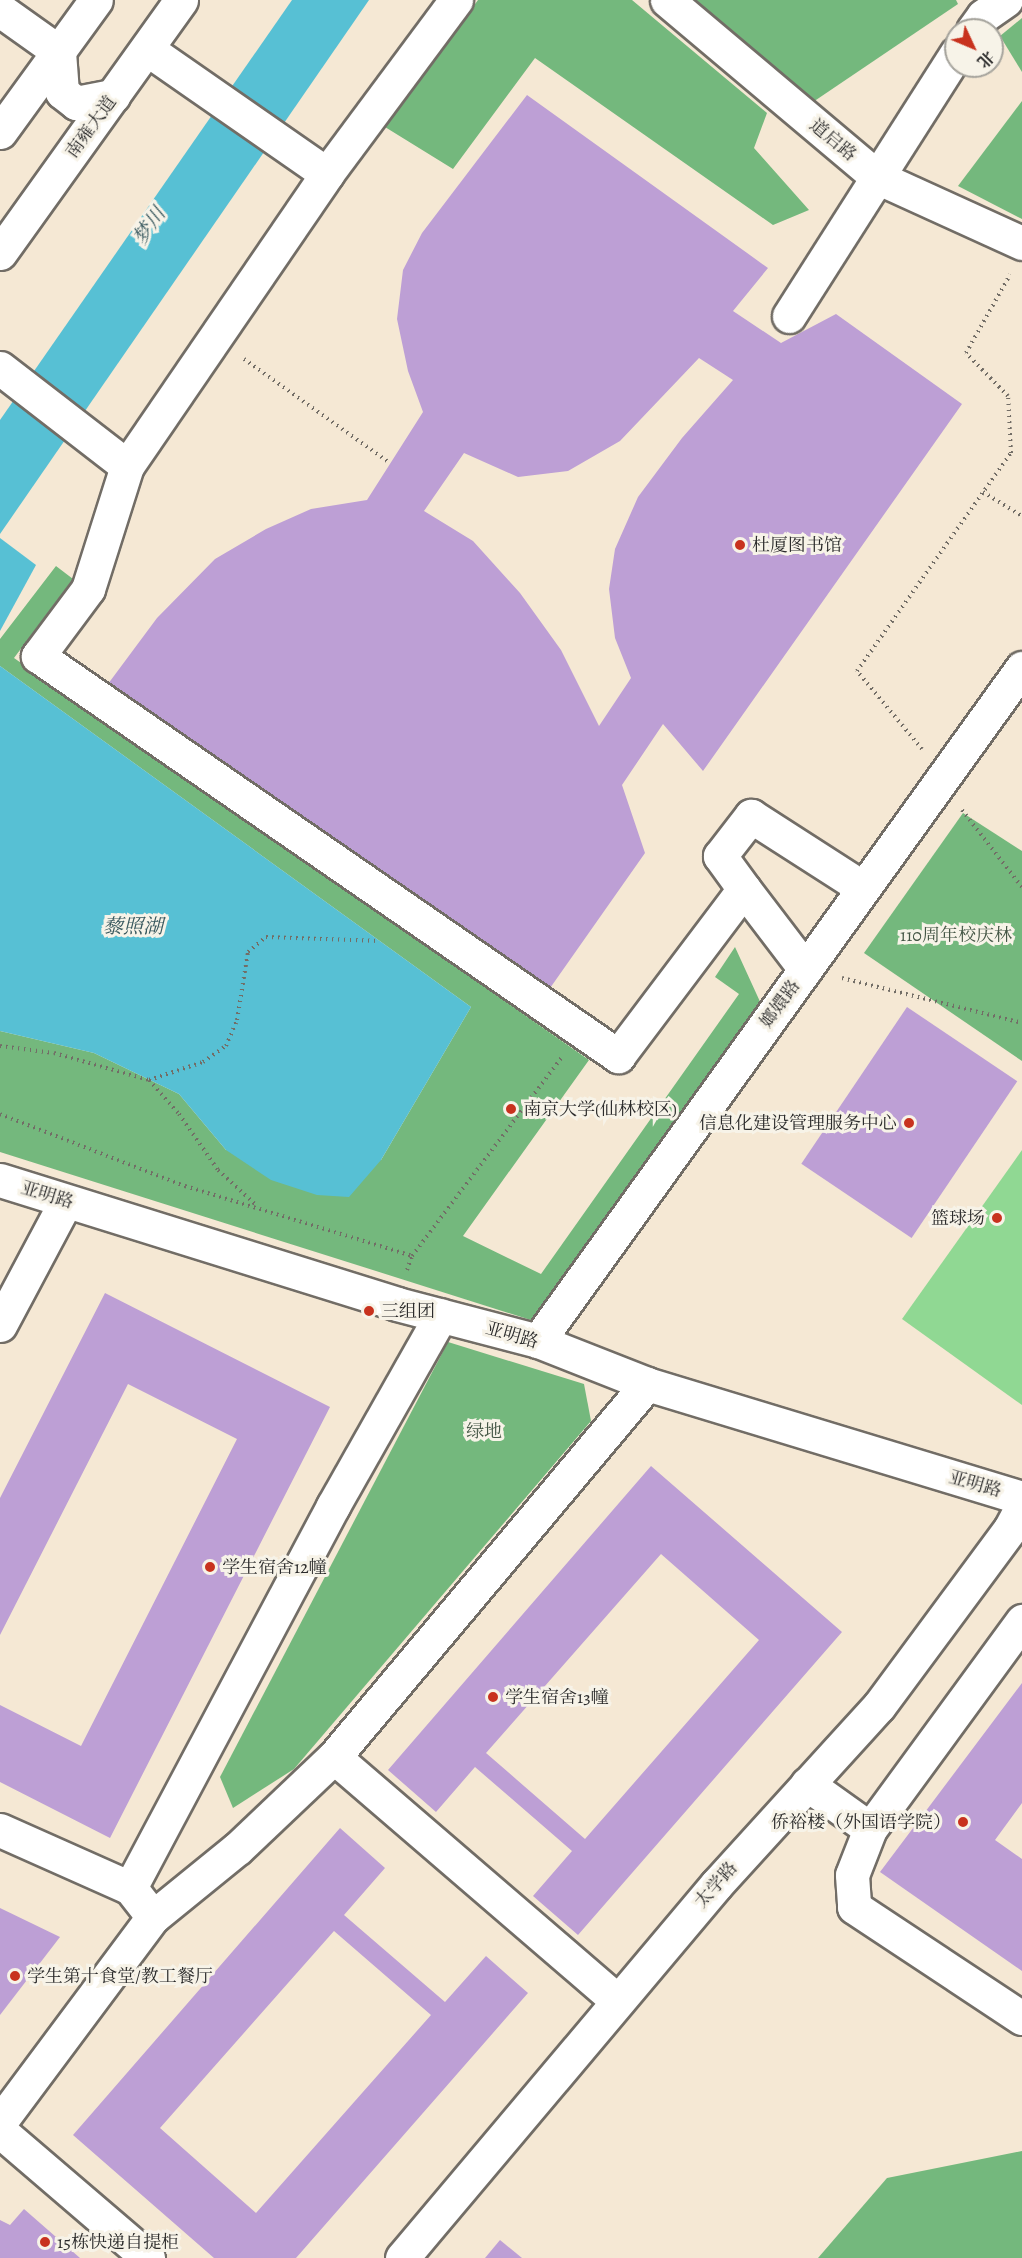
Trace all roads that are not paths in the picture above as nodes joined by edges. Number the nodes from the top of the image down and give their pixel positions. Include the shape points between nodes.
1 (96, 0) edge
2 (181, 0) edge
3 (456, 0) edge
4 (667, 0) edge
5 (1006, 0) edge
6 (0, 10) edge
7 (982, 18) edge
8 (147, 49) junction
9 (59, 52) junction
10 (944, 73) edge
11 (112, 96) junction
12 (0, 132) edge
13 (327, 174) junction
14 (877, 177) junction
15 (0, 253) edge
16 (1019, 254) edge
17 (789, 316) dead end
18 (0, 368) edge
19 (127, 466) junction
20 (1022, 668) edge
21 (863, 888) junction
22 (744, 889) junction
23 (805, 969) junction
24 (0, 1180) edge
25 (66, 1201) junction
26 (441, 1316) junction
27 (0, 1326) edge
28 (538, 1341) junction
29 (647, 1384) junction
30 (1022, 1498) edge
31 (1018, 1524) edge
32 (1022, 1621) edge
33 (334, 1757) junction
34 (807, 1784) junction
35 (870, 1829) junction
36 (0, 1830) edge
37 (130, 1888) junction
38 (153, 1917) junction
39 (618, 2001) junction
40 (1022, 2018) edge
41 (0, 2122) edge
42 (0, 2131) edge
43 (148, 2258) edge
44 (402, 2258) edge

1 - 9 street
2 - 8 street, 南雍大道
3 - 13 street
4 - 14 street, 道启路
5 - 7 street
6 - 9 street
8 - 11 street, 南雍大道
8 - 13 street
9 - 11 street via 62,92 76,103
9 - 12 street
10 - 14 street
11 - 15 street, 南雍大道
13 - 19 street
14 - 16 street, 道启路
14 - 17 street
18 - 19 street
19 - 22 street via 88,589 38,656 618,1056
20 - 21 street, 嫏嬛路
21 - 22 street via 751,816 720,856
21 - 23 street, 嫏嬛路
22 - 23 street
23 - 28 street, 嫏嬛路
24 - 25 street, 亚明路
25 - 26 street, 亚明路
25 - 27 street
26 - 28 street, 亚明路
26 - 37 street via 333,1506
28 - 29 street, 亚明路
29 - 30 street, 亚明路
29 - 33 street
31 - 34 street, 太学路 via 879,1706
32 - 35 street
33 - 38 street via 237,1848
33 - 39 street
34 - 35 street
34 - 39 street, 太学路
35 - 40 street via 852,1875 854,1907
36 - 37 street
37 - 38 street
38 - 41 street
39 - 44 street, 太学路
42 - 43 street

